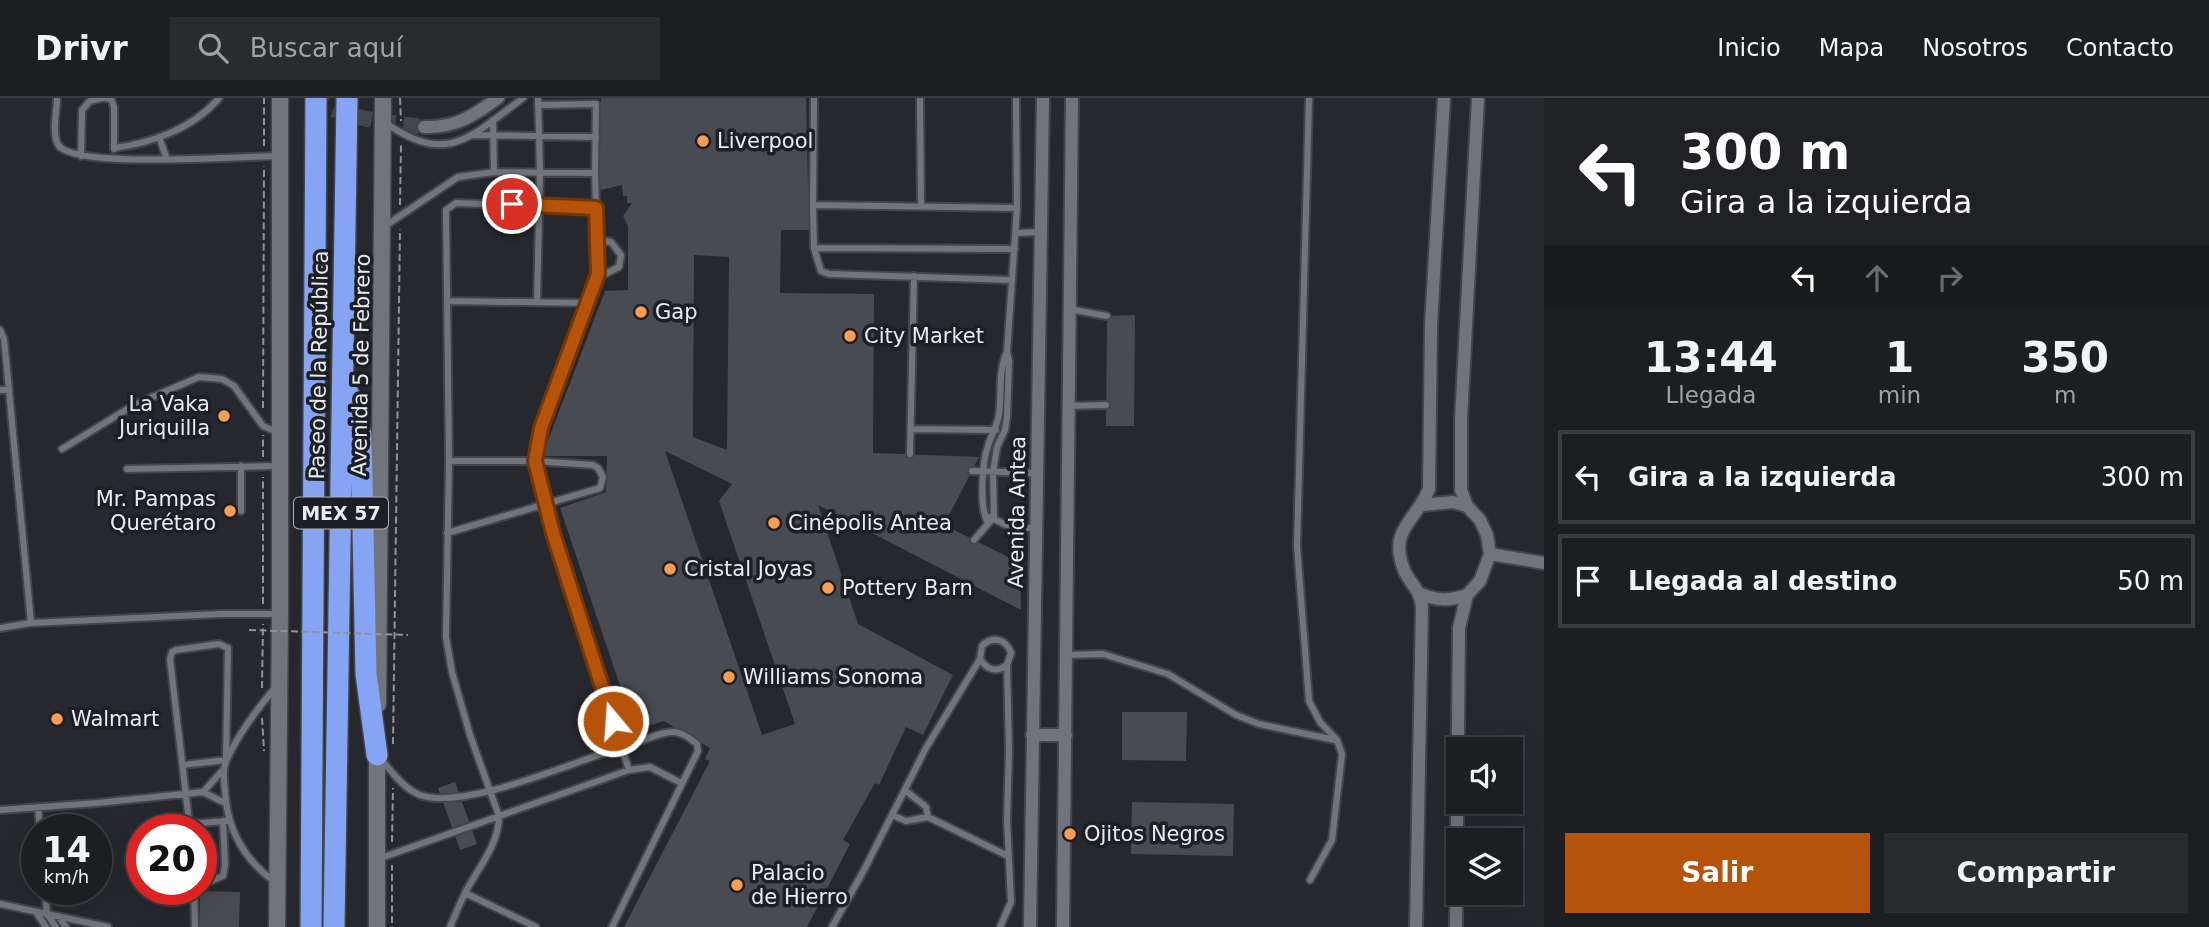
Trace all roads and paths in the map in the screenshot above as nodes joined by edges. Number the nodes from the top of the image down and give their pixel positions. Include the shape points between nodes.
1 (57, 98) edge
2 (103, 98) edge
3 (219, 98) edge
4 (264, 98) edge
5 (280, 98) edge
6 (316, 98) edge
7 (346, 98) edge
8 (383, 98) edge
9 (498, 98) edge
10 (523, 98) edge
11 (814, 98) edge
12 (920, 98) edge
13 (1016, 98) edge
14 (1043, 98) edge
15 (1072, 98) edge
16 (1309, 98) edge
17 (1444, 98) edge
18 (1478, 98) edge
19 (538, 101) edge
20 (493, 120) junction
21 (383, 122) junction
22 (424, 127) tunnel mouth
23 (472, 135) junction
24 (493, 136) junction
25 (540, 136) junction
26 (159, 137) junction
27 (596, 137) junction
28 (401, 146) dead end
29 (114, 148) junction
30 (81, 156) junction
31 (272, 156) junction
32 (114, 158) junction
33 (167, 159) junction
34 (540, 171) junction
35 (495, 172) junction
36 (595, 173) junction
37 (539, 205) junction
38 (813, 205) junction
39 (921, 207) junction
40 (596, 208) junction
41 (1017, 208) junction
42 (400, 215) junction
43 (383, 227) junction
44 (1041, 232) junction
45 (1016, 233) junction
46 (597, 240) junction
47 (814, 248) junction
48 (1015, 249) junction
49 (598, 274) junction
50 (914, 276) junction
51 (1012, 280) junction
52 (448, 300) junction
53 (537, 302) junction
54 (588, 303) junction
55 (1069, 309) junction
56 (1107, 316) dead end
57 (0, 330) edge
58 (1007, 352) junction
59 (344, 385) junction
60 (0, 390) edge
61 (9, 390) junction
62 (1106, 405) dead end
63 (1068, 406) junction
64 (263, 426) junction
65 (911, 429) junction
66 (995, 429) junction
67 (1005, 430) junction
68 (279, 432) junction
69 (62, 449) dead end
70 (910, 454) dead end
71 (449, 461) junction
72 (535, 461) junction
73 (271, 466) junction
74 (241, 467) junction
75 (127, 469) dead end
76 (971, 471) dead end
77 (984, 471) junction
78 (993, 472) junction
79 (1036, 473) junction
80 (545, 505) junction
81 (1423, 505) junction
82 (1468, 506) junction
83 (241, 511) dead end
84 (989, 519) junction
85 (1036, 529) junction
86 (447, 533) junction
87 (974, 540) dead end
88 (1490, 554) junction
89 (1544, 563) edge
90 (1421, 594) junction
91 (1466, 595) junction
92 (280, 614) junction
93 (263, 615) junction
94 (31, 623) junction
95 (0, 628) edge
96 (249, 630) dead end
97 (408, 635) dead end
98 (1066, 655) junction
99 (981, 659) junction
100 (1007, 665) junction
101 (279, 684) junction
102 (261, 704) junction
103 (1032, 735) junction
104 (1066, 735) junction
105 (1337, 740) junction
106 (621, 746) junction
107 (264, 753) dead end
108 (377, 755) junction
109 (226, 760) junction
110 (183, 765) junction
111 (223, 770) junction
112 (629, 770) junction
113 (394, 774) junction
114 (681, 783) junction
115 (905, 790) junction
116 (491, 791) junction
117 (203, 792) junction
118 (187, 794) junction
119 (225, 803) junction
120 (38, 807) junction
121 (0, 810) edge
122 (39, 814) edge
123 (188, 814) edge
124 (892, 815) junction
125 (499, 816) junction
126 (928, 817) junction
127 (225, 821) junction
128 (217, 822) edge
129 (1008, 856) junction
130 (384, 858) junction
131 (217, 878) edge
132 (1310, 880) dead end
133 (278, 884) junction
134 (465, 893) junction
135 (0, 904) edge
136 (46, 905) edge
137 (194, 905) edge
138 (36, 912) junction
139 (47, 914) junction
140 (58, 916) junction
141 (46, 927) edge
142 (56, 927) edge
143 (66, 927) edge
144 (108, 927) edge
145 (195, 927) edge
146 (277, 927) edge
147 (311, 927) edge
148 (334, 927) edge
149 (377, 927) edge
150 (392, 927) edge
151 (450, 927) edge
152 (536, 927) edge
153 (612, 927) edge
154 (832, 927) edge
155 (1000, 927) edge
156 (1030, 927) edge
157 (1063, 927) edge
158 (1416, 927) edge
159 (1456, 927) edge

1 - 30 lane via 55,140 61,149
2 - 29 lane via 111,99 114,107
2 - 30 lane via 90,101 82,110
3 - 26 lane via 205,114
4 - 31 path
5 - 31 main road
6 - 147 highway, Paseo de la República / MEX 57
7 - 59 highway, Paseo de la República / MEX 57
8 - 21 main road, Avenida 5 de Febrero
9 - 22 street via 464,121 443,128
10 - 20 lane
11 - 38 lane
12 - 39 lane
13 - 41 lane
14 - 44 street, Avenida Antea
15 - 55 street
16 - 105 lane via 1297,546 1309,701
17 - 81 street via 1431,325 1429,489
18 - 82 street via 1461,418 1461,490
19 - 25 lane
19 - 27 lane via 596,104
20 - 23 lane
20 - 24 lane
21 - 23 lane via 418,142 442,146
21 - 43 main road, Avenida 5 de Febrero
23 - 24 lane
24 - 25 lane
24 - 35 lane
25 - 27 lane
25 - 34 lane
26 - 29 lane
26 - 33 lane
27 - 36 lane
28 - 42 path
29 - 32 lane
30 - 32 lane
31 - 33 lane
31 - 64 path
31 - 68 main road
32 - 33 lane
34 - 35 lane
34 - 36 lane
34 - 37 lane
35 - 42 lane via 458,177
36 - 40 lane
37 - 40 lane
37 - 52 lane via 456,203 446,210
37 - 53 lane
38 - 39 lane
38 - 47 lane
39 - 41 lane
40 - 46 lane
41 - 45 lane
42 - 43 lane
42 - 113 path
43 - 108 main road, Avenida 5 de Febrero
44 - 45 lane
44 - 79 street, Avenida Antea
45 - 48 lane
46 - 49 lane
46 - 49 lane via 611,242 621,255 619,267
47 - 48 lane
47 - 50 lane via 821,271 829,274
48 - 51 lane
49 - 54 lane
50 - 51 lane
50 - 65 lane
51 - 58 lane
52 - 53 lane
52 - 71 lane
53 - 54 lane
54 - 72 lane via 541,428
55 - 56 lane
55 - 63 street
57 - 61 lane
58 - 66 lane
58 - 67 lane
59 - 108 highway via 361,435 366,674
59 - 148 highway, Paseo de la República / MEX 57
60 - 61 lane
61 - 94 lane
62 - 63 lane
63 - 98 street
64 - 68 lane
64 - 69 lane via 234,386 222,379 199,377 134,405
64 - 73 path
65 - 66 lane
65 - 70 lane
66 - 67 lane
66 - 77 lane
67 - 78 lane
68 - 73 main road
71 - 72 lane
71 - 86 lane
72 - 80 lane
72 - 80 lane via 593,466 602,472 600,488
73 - 74 lane
73 - 92 main road
73 - 93 path
74 - 75 lane
74 - 83 lane
76 - 77 lane
77 - 78 lane
77 - 84 lane
78 - 79 lane
78 - 84 lane
79 - 85 street, Avenida Antea
80 - 86 lane
80 - 106 lane
81 - 82 street via 1453,502
81 - 90 street via 1401,531 1399,550 1403,569
82 - 88 street via 1487,535
84 - 85 lane
84 - 87 lane
85 - 103 street, Avenida Antea
86 - 116 lane via 446,622 452,672
88 - 89 street
88 - 91 street via 1480,581
90 - 91 street via 1443,600
90 - 158 street
91 - 159 street via 1459,628
92 - 93 lane
92 - 101 main road
93 - 94 lane
93 - 102 path
94 - 95 lane
96 - 97 path, bridge
98 - 104 street
98 - 105 lane via 1103,654 1168,674 1247,720
99 - 100 lane via 989,669
99 - 100 lane via 982,646 999,639 1011,653
99 - 115 lane
100 - 129 lane
101 - 102 lane
101 - 133 main road
102 - 107 path
102 - 109 lane
103 - 104 street
103 - 156 street, Avenida Antea
104 - 157 street
105 - 132 lane via 1342,754 1332,840
106 - 112 lane
106 - 114 lane via 673,732 692,740 698,751
106 - 116 lane
108 - 113 lane
108 - 130 main road, Avenida 5 de Febrero
109 - 110 lane
109 - 110 lane via 228,648 219,644 172,652
109 - 111 lane
110 - 118 lane
111 - 117 lane
111 - 119 lane
112 - 114 lane via 650,767
112 - 125 lane
113 - 116 lane via 420,795 458,798
113 - 130 path
114 - 153 lane
115 - 124 lane
115 - 126 lane via 926,807
116 - 125 lane
117 - 118 lane
117 - 119 lane
118 - 120 lane
118 - 123 lane
119 - 127 lane
120 - 121 lane
120 - 122 lane
124 - 126 lane via 906,821
124 - 154 lane
125 - 130 lane
125 - 134 lane via 495,840
126 - 129 lane
127 - 128 lane
127 - 131 lane via 225,865 223,876
127 - 133 lane via 252,860
129 - 155 lane via 1011,902
130 - 149 main road, Avenida 5 de Febrero
130 - 150 path
133 - 146 main road
134 - 151 lane
134 - 152 lane
135 - 138 lane
136 - 139 lane
137 - 145 lane
138 - 139 lane
138 - 141 lane
139 - 140 lane
139 - 142 lane
140 - 143 lane
140 - 144 lane

